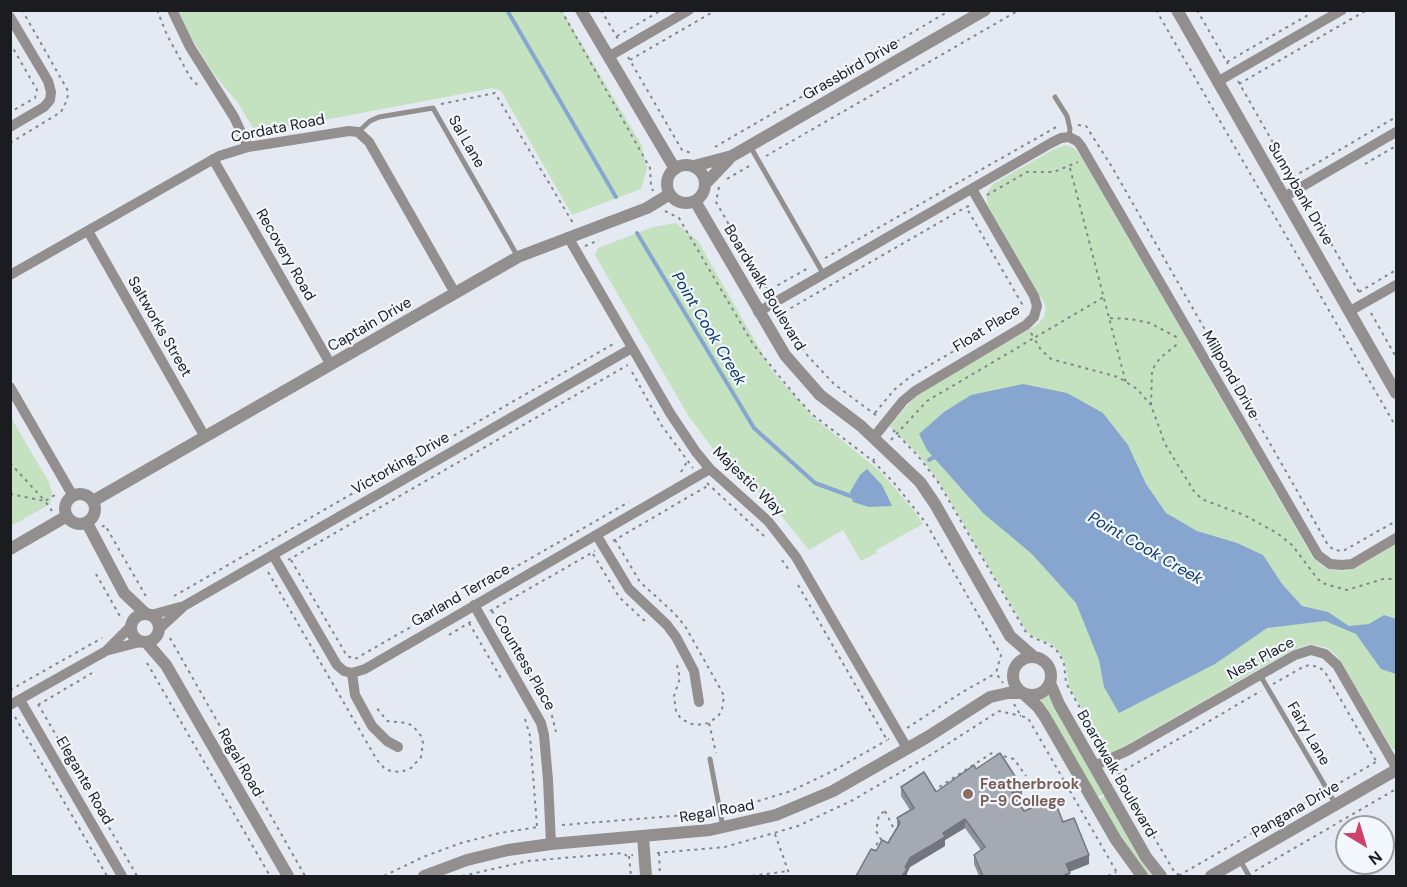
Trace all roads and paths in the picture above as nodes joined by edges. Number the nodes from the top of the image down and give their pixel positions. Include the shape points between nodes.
1 (157, 10) edge
2 (172, 10) edge
3 (561, 10) edge
4 (581, 10) edge
5 (601, 10) edge
6 (662, 10) edge
7 (689, 10) edge
8 (716, 10) edge
9 (951, 10) edge
10 (985, 10) edge
11 (1019, 10) edge
12 (1156, 10) edge
13 (1177, 10) edge
14 (1316, 10) edge
15 (1342, 10) edge
16 (1367, 10) edge
17 (10, 17) edge
18 (616, 37) junction
19 (10, 43) edge
20 (623, 49) junction
21 (608, 57) junction
22 (630, 60) junction
23 (1227, 62) dead end
24 (1217, 81) junction
25 (1239, 84) dead end
26 (200, 88) dead end
27 (1055, 97) dead end
28 (432, 108) junction
29 (10, 112) edge
30 (1396, 117) edge
31 (1069, 124) junction
32 (10, 127) edge
33 (358, 132) junction
34 (1396, 132) edge
35 (1069, 137) junction
36 (750, 146) junction
37 (248, 147) junction
38 (714, 148) dead end
39 (1101, 149) junction
40 (732, 156) junction
41 (1088, 157) junction
42 (213, 159) junction
43 (758, 161) junction
44 (710, 163) junction
45 (694, 166) junction
46 (1070, 167) junction
47 (675, 169) junction
48 (1293, 177) dead end
49 (706, 183) junction
50 (972, 189) junction
51 (670, 194) junction
52 (1284, 197) junction
53 (979, 200) junction
54 (695, 201) junction
55 (658, 202) junction
56 (88, 231) junction
57 (573, 235) junction
58 (606, 237) dead end
59 (576, 250) junction
60 (518, 257) junction
61 (817, 263) junction
62 (1396, 270) edge
63 (824, 274) junction
64 (10, 275) edge
65 (1396, 285) edge
66 (771, 289) junction
67 (1359, 292) dead end
68 (455, 293) junction
69 (1104, 297) junction
70 (777, 301) junction
71 (1350, 311) junction
72 (758, 312) junction
73 (1019, 313) dead end
74 (1110, 318) junction
75 (1203, 328) junction
76 (610, 333) dead end
77 (1190, 336) junction
78 (1034, 338) junction
79 (632, 348) junction
80 (330, 365) junction
81 (628, 365) dead end
82 (1126, 382) junction
83 (10, 387) edge
84 (1396, 393) edge
85 (1151, 405) junction
86 (885, 423) junction
87 (1396, 427) edge
88 (897, 433) junction
89 (205, 437) junction
90 (874, 437) junction
91 (884, 447) junction
92 (873, 460) junction
93 (687, 462) dead end
94 (10, 463) edge
95 (710, 469) junction
96 (679, 473) dead end
97 (709, 485) dead end
98 (71, 492) junction
99 (10, 494) edge
100 (45, 501) junction
101 (93, 501) junction
102 (629, 502) dead end
103 (62, 519) junction
104 (1396, 521) edge
105 (90, 527) junction
106 (597, 536) junction
107 (1396, 538) edge
108 (603, 546) junction
109 (10, 549) edge
110 (592, 553) junction
111 (273, 555) junction
112 (291, 559) junction
113 (279, 566) junction
114 (268, 572) dead end
115 (96, 574) dead end
116 (1396, 579) edge
117 (124, 592) junction
118 (166, 598) dead end
119 (148, 600) dead end
120 (474, 605) junction
121 (184, 606) junction
122 (148, 614) junction
123 (481, 616) junction
124 (469, 623) junction
125 (129, 627) junction
126 (652, 628) dead end
127 (108, 634) dead end
128 (162, 634) junction
129 (449, 634) dead end
130 (1027, 634) dead end
131 (1010, 636) junction
132 (143, 642) junction
133 (106, 651) junction
134 (1034, 657) junction
135 (673, 658) dead end
136 (147, 663) dead end
137 (166, 665) junction
138 (99, 669) dead end
139 (1014, 671) junction
140 (352, 674) junction
141 (1260, 675) junction
142 (1050, 682) junction
143 (505, 685) dead end
144 (1267, 687) junction
145 (1006, 688) junction
146 (10, 690) edge
147 (1023, 693) junction
148 (699, 702) dead end
149 (15, 703) edge
150 (38, 704) junction
151 (27, 711) junction
152 (523, 716) dead end
153 (15, 717) junction
154 (10, 720) edge
155 (709, 723) dead end
156 (887, 740) dead end
157 (398, 747) dead end
158 (907, 748) junction
159 (1389, 754) junction
160 (710, 759) dead end
161 (1376, 761) junction
162 (1396, 768) edge
163 (1096, 769) junction
164 (1118, 774) dead end
165 (1026, 776) dead end
166 (1123, 784) dead end
167 (1396, 789) edge
168 (1327, 790) junction
169 (930, 794) edge
170 (1335, 805) junction
171 (720, 811) junction
172 (550, 826) junction
173 (537, 827) junction
174 (723, 828) junction
175 (775, 834) dead end
176 (643, 837) junction
177 (880, 838) junction
178 (551, 844) junction
179 (659, 853) dead end
180 (629, 856) dead end
181 (870, 857) edge
182 (1240, 860) junction
183 (788, 871) junction
184 (1116, 872) junction
185 (773, 875) edge
186 (1249, 875) edge
187 (107, 876) edge
188 (122, 876) edge
189 (137, 876) edge
190 (270, 876) edge
191 (288, 876) edge
192 (306, 876) edge
193 (384, 876) edge
194 (424, 876) edge
195 (631, 876) edge
196 (646, 876) edge
197 (660, 876) edge
198 (752, 876) edge
199 (790, 876) edge
200 (1108, 876) edge
201 (1119, 876) edge
202 (1142, 876) edge
203 (1161, 876) edge
204 (1180, 876) edge
205 (1211, 876) edge

1 - 26 path via 190,77
2 - 37 street
3 - 55 path via 650,168
4 - 21 street
5 - 18 path
6 - 18 path
7 - 20 street
8 - 22 path
9 - 38 path
10 - 36 street, Grassbird Drive
11 - 43 path
12 - 87 path
13 - 24 street, Sunnybank Drive
14 - 23 path
15 - 24 street
16 - 25 path
17 - 32 street via 51,92 44,107
18 - 20 path
19 - 29 path via 37,90 35,98
20 - 21 street
20 - 22 path
21 - 47 street
22 - 44 path via 682,150 699,156 704,153
24 - 52 street, Sunnybank Drive
27 - 31 lane
28 - 33 lane, Sal Lane via 379,117
28 - 57 path via 495,93
28 - 60 lane, Sal Lane
30 - 48 path
31 - 35 lane
31 - 39 path via 1086,126
31 - 61 path via 1057,124
33 - 37 street, Cordata Road
33 - 68 street via 369,142
34 - 52 street
35 - 41 street, Millpond Drive via 1079,143
35 - 50 street via 1057,140
36 - 40 street, Grassbird Drive
36 - 43 lane
37 - 42 street, Cordata Road
39 - 41 path
39 - 75 path
40 - 44 street, Grassbird Drive
40 - 49 street, Grassbird Drive
41 - 46 path
41 - 77 street, Millpond Drive
42 - 56 street, Cordata Road
42 - 80 street, Recovery Road
43 - 61 lane
43 - 66 path via 720,184 716,202 764,286
44 - 45 street, Grassbird Drive
45 - 47 street
45 - 49 street
46 - 53 path via 1054,172 1027,172
46 - 69 path
47 - 51 street via 668,177
49 - 54 street via 703,194
50 - 53 street, Float Place
50 - 63 street
51 - 54 street via 681,203
51 - 55 street, Captain Drive
52 - 71 street, Sunnybank Drive
53 - 73 path via 966,207 1022,304
53 - 86 street, Float Place via 1034,296 1034,317 915,391
54 - 72 street, Boardwalk Boulevard
55 - 57 street, Captain Drive
55 - 92 path via 666,212 679,218 768,364 813,415
56 - 64 street, Cordata Road
56 - 89 street, Saltworks Street
57 - 59 street, Majestic Way
57 - 60 street, Captain Drive
58 - 59 path
59 - 79 street, Majestic Way
60 - 68 street, Captain Drive
61 - 63 lane
61 - 66 path
62 - 67 path
63 - 70 street
65 - 71 street
66 - 70 path
68 - 80 street, Captain Drive
69 - 74 path
69 - 78 path
70 - 72 street
70 - 86 path via 785,315 783,319 807,355 834,384
71 - 84 street, Sunnybank Drive
72 - 90 street, Boardwalk Boulevard via 808,383
74 - 82 path
74 - 85 path via 1150,323 1182,340 1152,370
75 - 77 path
75 - 104 path via 1331,549 1347,550
76 - 118 path via 615,343
77 - 107 street, Millpond Drive via 1321,559 1336,565 1352,564
78 - 82 path via 1051,358
78 - 88 path via 927,401
79 - 95 street, Majestic Way via 683,433
79 - 111 street, Victorking Drive
80 - 89 street, Captain Drive
81 - 112 path
82 - 85 path
83 - 98 street
85 - 116 path via 1165,444 1191,488 1204,501 1267,526 1287,541 1317,578 1330,587 1347,590
86 - 88 path
86 - 90 street, Float Place
88 - 91 path
88 - 130 path via 939,482
89 - 101 street, Captain Drive
90 - 91 street, Boardwalk Boulevard
91 - 92 path
91 - 131 street, Boardwalk Boulevard via 920,482 936,504
92 - 145 path via 926,523 1001,655 996,673
93 - 96 path
94 - 100 path
95 - 106 street, Garland Terrace
95 - 158 street, Majestic Way via 768,521 793,552
97 - 108 path
98 - 100 path
98 - 101 street via 85,494
98 - 103 street
99 - 100 path
100 - 103 path
101 - 105 street via 95,514
102 - 112 path via 355,658 347,656
103 - 105 street
103 - 109 street
105 - 117 street
105 - 119 path via 105,525
106 - 108 street
106 - 120 street, Garland Terrace
108 - 110 path
108 - 148 street via 629,589 676,637 694,671
110 - 123 path
110 - 126 path via 619,597
111 - 113 street
111 - 121 street, Victorking Drive
112 - 113 path
113 - 114 path
113 - 140 street via 337,665
115 - 125 path via 122,618 118,625
117 - 122 street
117 - 125 street
120 - 123 street, Countess Place
120 - 140 street, Garland Terrace
121 - 122 street, Victorking Drive
121 - 128 street, Victorking Drive
122 - 125 street via 137,615
122 - 128 street via 157,620
123 - 124 path
123 - 172 street, Countess Place via 541,723
124 - 129 path
124 - 143 path
125 - 132 street via 133,636
125 - 133 street
127 - 146 path
128 - 132 street
128 - 137 street, Regal Road
128 - 192 path
131 - 134 street, Boardwalk Boulevard
131 - 139 street, Boardwalk Boulevard
132 - 133 street
132 - 137 street, Regal Road
133 - 149 street
134 - 139 street via 1022,660
134 - 142 street via 1048,666
135 - 155 path via 680,674 674,696 676,711 692,724
136 - 190 path
137 - 191 street, Regal Road
138 - 150 path
139 - 145 street, Regal Road
139 - 147 street via 1014,684
140 - 157 street via 355,695 372,726
141 - 144 lane, Fairy Lane
141 - 159 street, Nest Place via 1302,652 1318,651 1329,656
141 - 163 street, Nest Place
142 - 147 street via 1042,693
142 - 163 street, Boardwalk Boulevard
144 - 161 path via 1308,665 1325,672
144 - 164 path
144 - 168 lane, Fairy Lane
145 - 147 street
145 - 158 street, Regal Road
145 - 184 path via 1021,716 1028,718
147 - 202 street via 1045,717 1116,840
149 - 151 street, Elegante Road
150 - 151 path
150 - 189 path
151 - 153 path
151 - 188 street, Elegante Road
152 - 173 path via 530,735
153 - 154 path
153 - 187 path
156 - 171 path via 791,791
158 - 174 street, Regal Road via 806,803
159 - 161 path
159 - 162 street, Nest Place
160 - 171 lane
161 - 168 path
162 - 170 street, Pangana Drive
163 - 203 street, Boardwalk Boulevard
165 - 169 path via 1016,760 992,753
166 - 204 path
167 - 186 path
168 - 170 lane, Fairy Lane
168 - 204 path
170 - 182 street, Pangana Drive
171 - 172 path
171 - 174 lane
172 - 173 path
172 - 178 street, Countess Place
173 - 193 path via 461,843
174 - 176 street, Regal Road
175 - 183 path
176 - 178 street, Regal Road
176 - 196 street
177 - 177 path via 876,828 879,815 885,811 894,835 886,844
177 - 181 path
178 - 194 street, Regal Road via 488,854
179 - 197 path
180 - 195 path
182 - 186 lane
182 - 205 street, Pangana Drive
183 - 185 path
183 - 199 path
184 - 200 path
184 - 201 path
185 - 198 path

